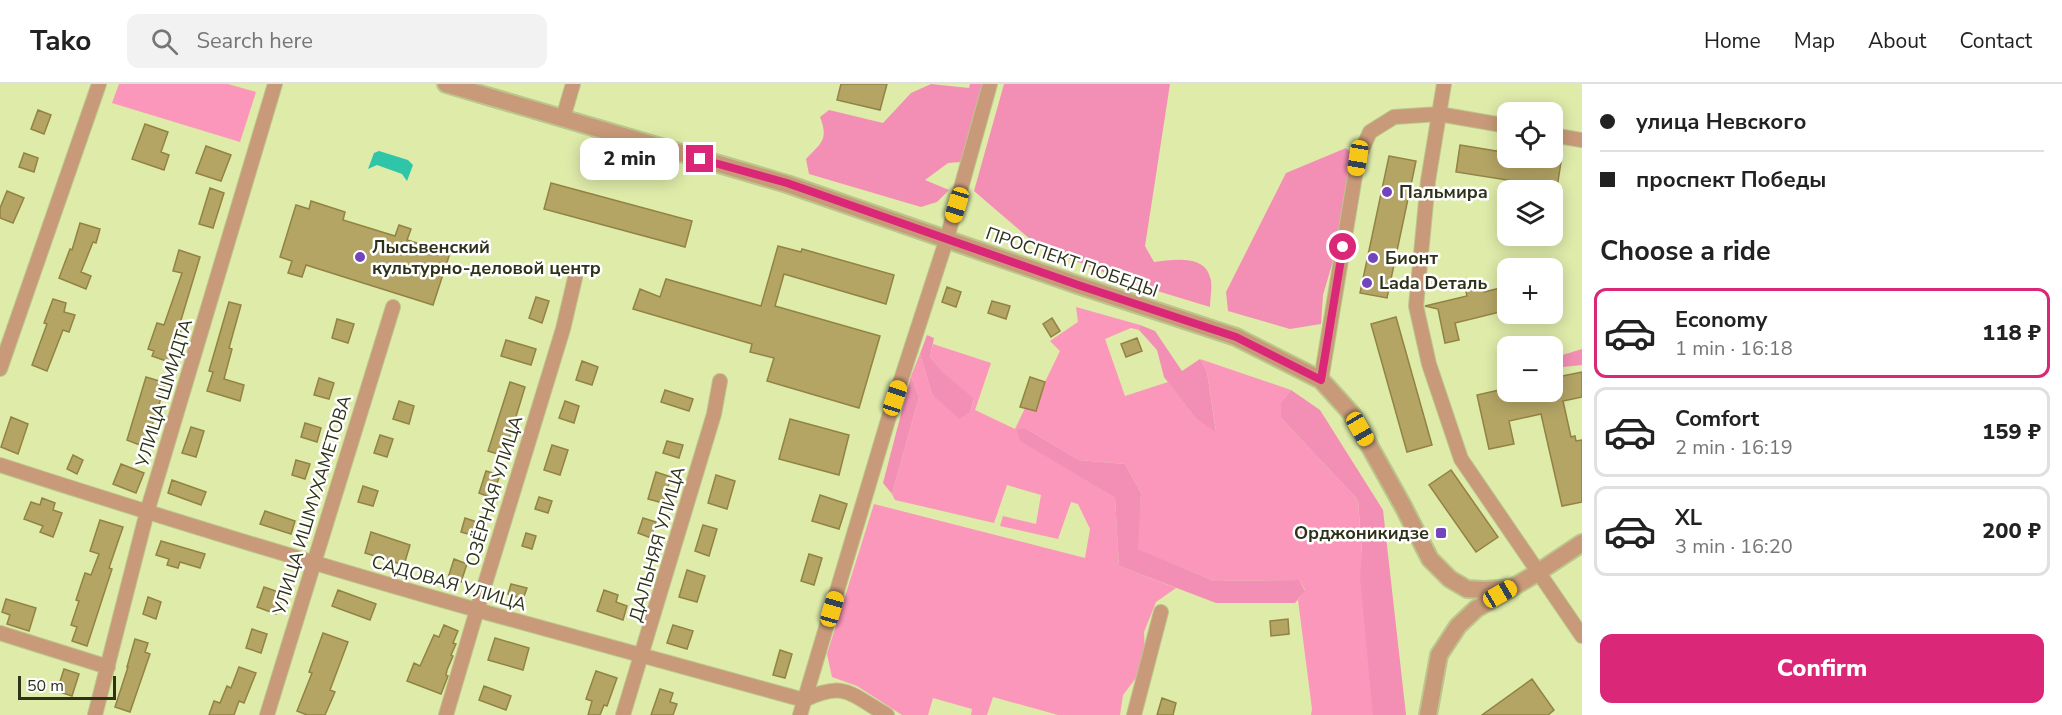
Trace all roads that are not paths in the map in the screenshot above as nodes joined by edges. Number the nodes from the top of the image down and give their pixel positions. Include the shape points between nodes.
1 (99, 84) edge
2 (275, 84) edge
3 (446, 84) edge
4 (573, 84) edge
5 (990, 84) edge
6 (1444, 84) edge
7 (1438, 114) junction
8 (563, 118) junction
9 (1497, 124) edge
10 (1563, 137) edge
11 (1582, 140) edge
12 (947, 238) junction
13 (575, 278) dead end
14 (393, 307) dead end
15 (0, 369) edge
16 (1321, 380) junction
17 (720, 381) dead end
18 (0, 465) edge
19 (147, 512) junction
20 (1582, 543) edge
21 (312, 562) junction
22 (1537, 573) junction
23 (1511, 588) junction
24 (477, 610) junction
25 (1161, 612) dead end
26 (0, 633) edge
27 (1582, 636) edge
28 (643, 655) junction
29 (108, 668) junction
30 (804, 700) junction
31 (94, 715) edge
32 (267, 715) edge
33 (446, 715) edge
34 (623, 715) edge
35 (800, 715) edge
36 (887, 715) edge
37 (1134, 715) edge
38 (1428, 715) edge

1 - 15 street
2 - 19 street, УЛИЦА ШМИДТА
3 - 8 street, ПРОСПЕКТ ПОБЕДЫ
4 - 8 street
5 - 12 street
6 - 7 street
7 - 9 street
7 - 16 street via 1394,117 1370,132 1358,158
7 - 22 street via 1416,306 1429,364 1461,459
8 - 12 street, ПРОСПЕКТ ПОБЕДЫ via 787,183
10 - 11 street
12 - 16 street, ПРОСПЕКТ ПОБЕДЫ via 1236,337
12 - 30 street
13 - 24 street, ОЗЁРНАЯ УЛИЦА
14 - 21 street, УЛИЦА ИШМУХАМЕТОВА
16 - 23 street, ПРОСПЕКТ ПОБЕДЫ via 1351,413 1430,559 1467,589
17 - 28 street, ДАЛЬНЯЯ УЛИЦА via 714,414
18 - 19 street, САДОВАЯ УЛИЦА
19 - 21 street, САДОВАЯ УЛИЦА
19 - 29 street, УЛИЦА ШМИДТА
20 - 22 street
21 - 24 street, САДОВАЯ УЛИЦА
21 - 32 street, УЛИЦА ИШМУХАМЕТОВА
22 - 23 street
22 - 27 street
23 - 38 street via 1476,609 1458,626 1439,656
24 - 28 street, САДОВАЯ УЛИЦА
24 - 33 street, ОЗЁРНАЯ УЛИЦА
25 - 37 street
26 - 29 street
28 - 30 street, САДОВАЯ УЛИЦА
28 - 34 street, ДАЛЬНЯЯ УЛИЦА
29 - 31 street, УЛИЦА ШМИДТА
30 - 35 street
30 - 36 street via 834,689 844,690

